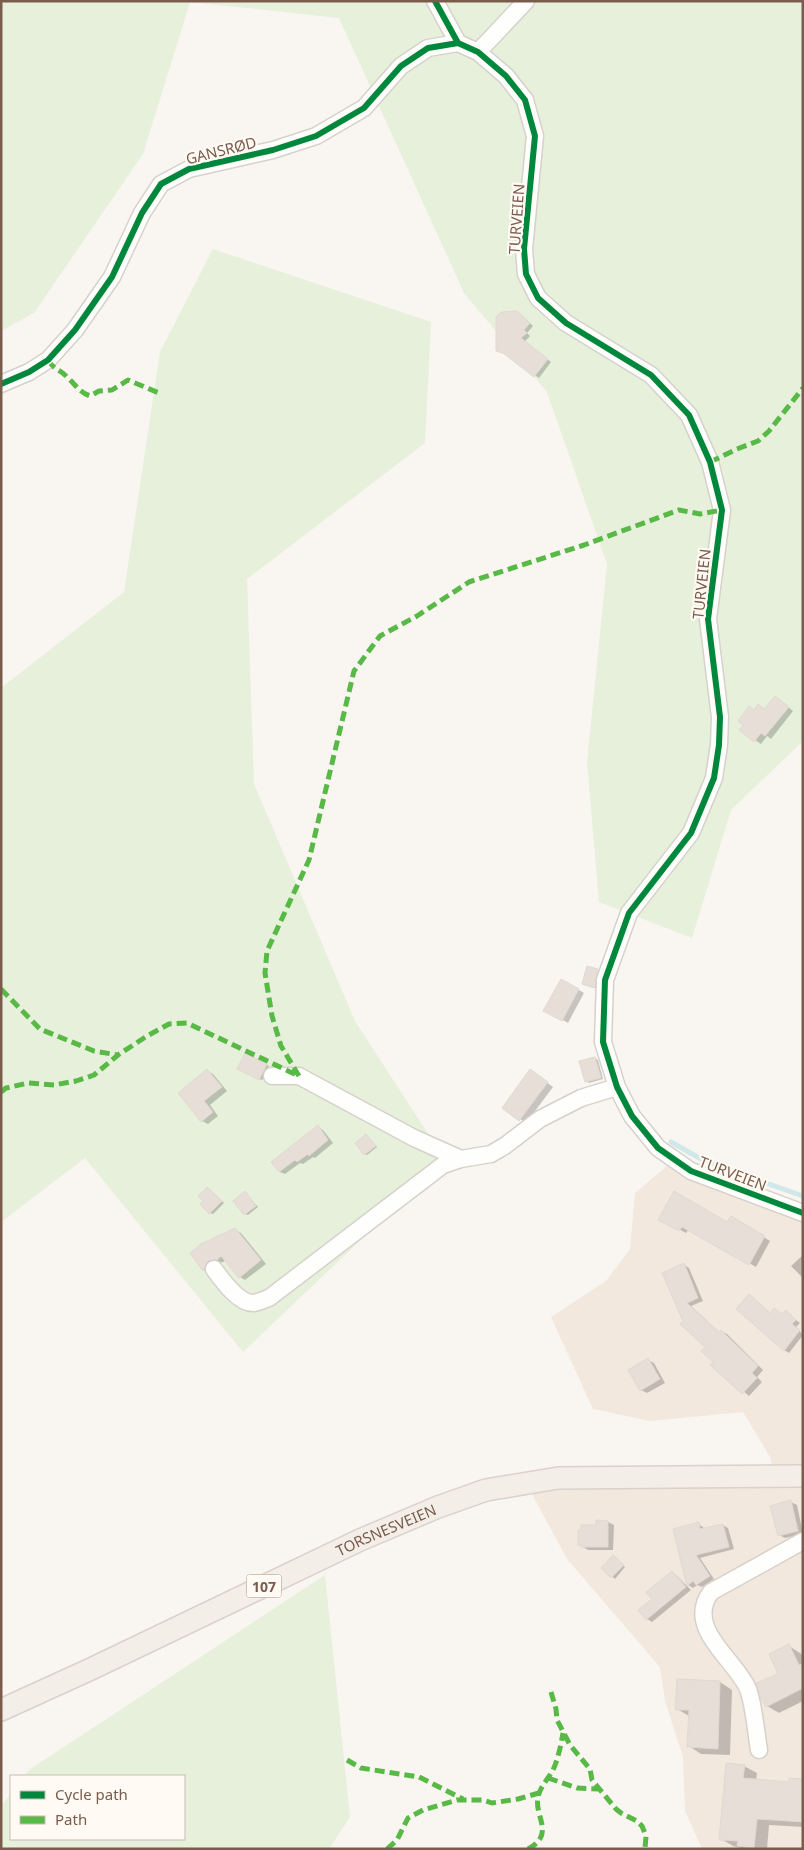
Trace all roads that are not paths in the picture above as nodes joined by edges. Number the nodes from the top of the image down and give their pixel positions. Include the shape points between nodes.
1 (435, 1) edge
2 (526, 1) edge
3 (458, 43) junction
4 (478, 52) junction
5 (1, 384) edge
6 (272, 1076) dead end
7 (617, 1087) junction
8 (461, 1160) junction
9 (803, 1213) edge
10 (214, 1268) dead end
11 (803, 1476) edge
12 (803, 1541) edge
13 (1, 1710) edge
14 (759, 1750) dead end

1 - 3 street
2 - 4 street
3 - 4 street, TURVEIEN
3 - 5 street, GANSRØD via 428,48 401,66 364,108 316,136 273,150 189,168 161,184 142,213 112,277 75,330 48,360
4 - 7 street, TURVEIEN via 506,76 525,100 536,136 524,249 526,274 538,298 566,323 651,376 689,415 710,462 722,510 708,619 720,717 714,778 691,833 629,913 605,980 603,1042
6 - 8 street via 300,1076
7 - 8 street via 581,1098 540,1119 491,1154
7 - 9 street, TURVEIEN via 632,1116 658,1148 690,1171
8 - 10 street via 444,1165 269,1298 254,1303 244,1301 225,1285
11 - 13 main road, TORSNESVEIEN / 107 via 558,1478 486,1490 360,1540
12 - 14 street via 711,1592 705,1606 706,1627 714,1643 748,1691

